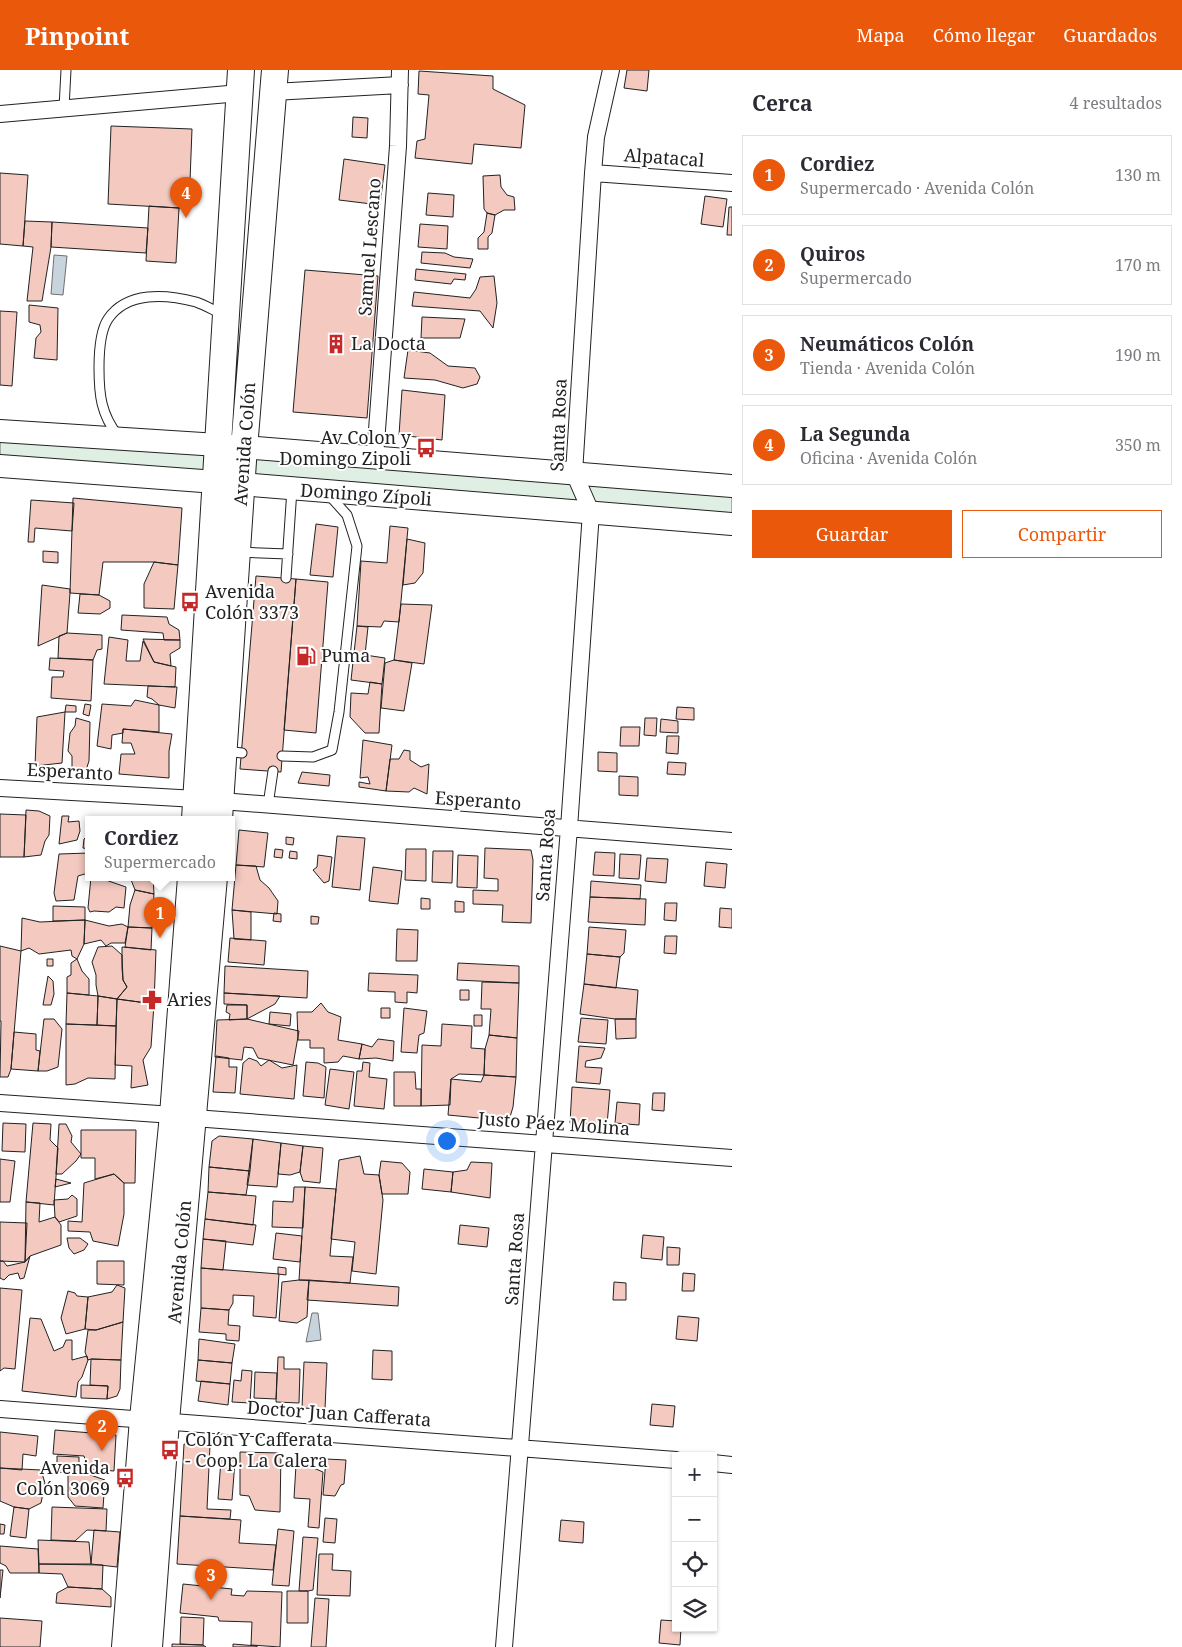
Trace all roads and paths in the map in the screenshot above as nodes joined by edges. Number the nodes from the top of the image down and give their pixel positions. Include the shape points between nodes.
1 (66, 70) edge
2 (611, 70) edge
3 (400, 78) edge
4 (241, 81) edge
5 (274, 81) edge
6 (64, 108) junction
7 (0, 114) edge
8 (593, 173) junction
9 (732, 183) edge
10 (226, 316) junction
11 (0, 431) edge
12 (119, 438) junction
13 (218, 445) junction
14 (244, 447) junction
15 (375, 457) junction
16 (0, 466) edge
17 (574, 474) junction
18 (216, 482) junction
19 (241, 484) junction
20 (732, 486) edge
21 (292, 489) junction
22 (325, 491) junction
23 (591, 512) junction
24 (732, 524) edge
25 (237, 552) junction
26 (288, 554) junction
27 (286, 578) dead end
28 (282, 756) dead end
29 (273, 771) dead end
30 (0, 788) edge
31 (268, 805) junction
32 (208, 810) edge
33 (569, 828) junction
34 (732, 841) edge
35 (191, 881) edge
36 (213, 881) edge
37 (0, 1103) edge
38 (183, 1117) junction
39 (544, 1144) junction
40 (732, 1158) edge
41 (0, 1409) edge
42 (154, 1420) junction
43 (520, 1448) junction
44 (672, 1460) edge
45 (717, 1463) edge
46 (732, 1465) edge
47 (125, 1647) edge
48 (149, 1647) edge
49 (504, 1647) edge

1 - 6 lane
2 - 8 street, Santa Rosa via 596,137
3 - 5 street
3 - 15 street, Samuel Lescano
4 - 6 street
4 - 10 main road, Avenida Colón
5 - 14 main road, Avenida Colón
6 - 7 street
8 - 9 street, Alpatacal
8 - 17 street, Santa Rosa
10 - 12 lane via 197,302 162,297 132,300 118,307 107,321 99,351 99,390 107,422
10 - 13 main road, Avenida Colón
11 - 12 main road
12 - 13 main road
13 - 14 main road
13 - 18 main road, Avenida Colón
14 - 15 main road
14 - 19 main road, Avenida Colón
15 - 17 main road
16 - 18 main road, Domingo Zípoli
17 - 20 main road
17 - 23 street, Santa Rosa
18 - 19 main road, Domingo Zípoli
18 - 32 main road, Avenida Colón
19 - 21 main road, Domingo Zípoli
19 - 25 main road, Avenida Colón
21 - 22 main road, Domingo Zípoli
21 - 26 lane
22 - 23 main road, Domingo Zípoli
22 - 28 lane via 347,515 357,546 339,712 332,750 313,757
23 - 24 main road, Domingo Zípoli
23 - 33 street, Santa Rosa
25 - 26 lane
25 - 32 main road, Avenida Colón via 233,752
26 - 27 lane
29 - 31 lane
30 - 32 street, Esperanto
31 - 32 street, Esperanto
31 - 33 street, Esperanto
33 - 34 street, Esperanto
33 - 39 street, Santa Rosa
35 - 38 main road, Avenida Colón
36 - 38 main road, Avenida Colón
37 - 38 street, Justo Páez Molina
38 - 39 street, Justo Páez Molina
38 - 42 main road, Avenida Colón
39 - 40 street, Justo Páez Molina
39 - 43 street, Santa Rosa
41 - 42 street, Doctor Juan Cafferata
42 - 43 street, Doctor Juan Cafferata
42 - 47 main road, Avenida Colón
42 - 48 main road, Avenida Colón
43 - 44 street, Doctor Juan Cafferata
43 - 49 street, Santa Rosa
45 - 46 street

